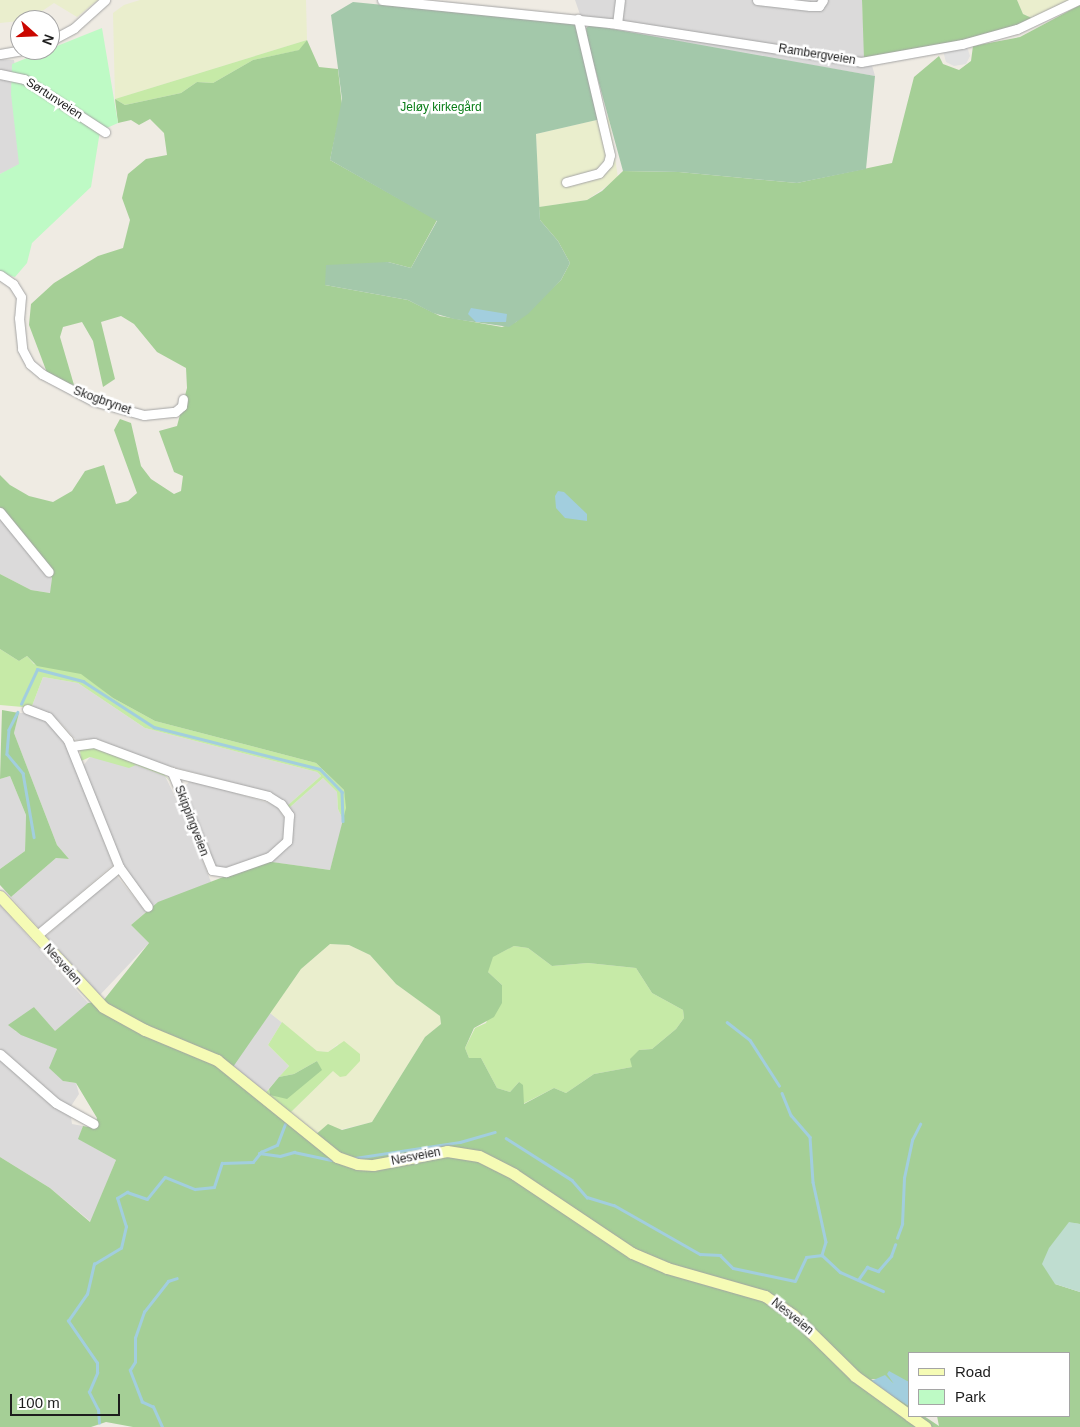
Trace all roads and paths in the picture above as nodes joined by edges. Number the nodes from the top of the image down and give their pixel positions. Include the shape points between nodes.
1 (382, 0) edge
2 (620, 0) edge
3 (757, 0) edge
4 (823, 0) edge
5 (1078, 0) edge
6 (101, 2) edge
7 (787, 2) edge
8 (578, 19) junction
9 (616, 24) junction
10 (60, 36) edge
11 (0, 74) edge
12 (105, 132) dead end
13 (566, 182) dead end
14 (0, 276) edge
15 (183, 399) dead end
16 (0, 512) edge
17 (49, 572) dead end
18 (27, 709) dead end
19 (72, 746) junction
20 (172, 772) junction
21 (119, 867) junction
22 (0, 896) edge
23 (148, 907) dead end
24 (36, 936) junction
25 (0, 1054) edge
26 (94, 1124) dead end
27 (908, 1414) edge
28 (912, 1417) edge
29 (926, 1427) edge

1 - 8 street, Rambergveien
2 - 9 street
3 - 7 street
4 - 7 street via 819,6
5 - 9 street, Rambergveien via 1017,29 962,44 861,62
6 - 10 street via 74,28
8 - 9 street, Rambergveien
8 - 13 street via 610,155 599,173
11 - 12 street, Sørtunveien via 24,79
14 - 15 street, Skogbrynet via 12,284 21,297 22,348 30,364 42,374 78,395 138,414 163,416 175,412 182,406
16 - 17 street
18 - 19 street via 54,722
19 - 20 street, Skippingveien via 94,743
19 - 21 street
20 - 20 street, Skippingveien via 275,799 285,808 290,821 287,841 269,857 226,872 212,870
21 - 23 street
21 - 24 street
22 - 24 main road, Nesveien
24 - 27 main road, Nesveien via 103,1007 145,1030 217,1060 336,1157 373,1165 447,1151 479,1156 514,1174 639,1256 667,1268 765,1296 793,1315 855,1376
25 - 26 street via 72,1115
28 - 29 main road, Nesveien

